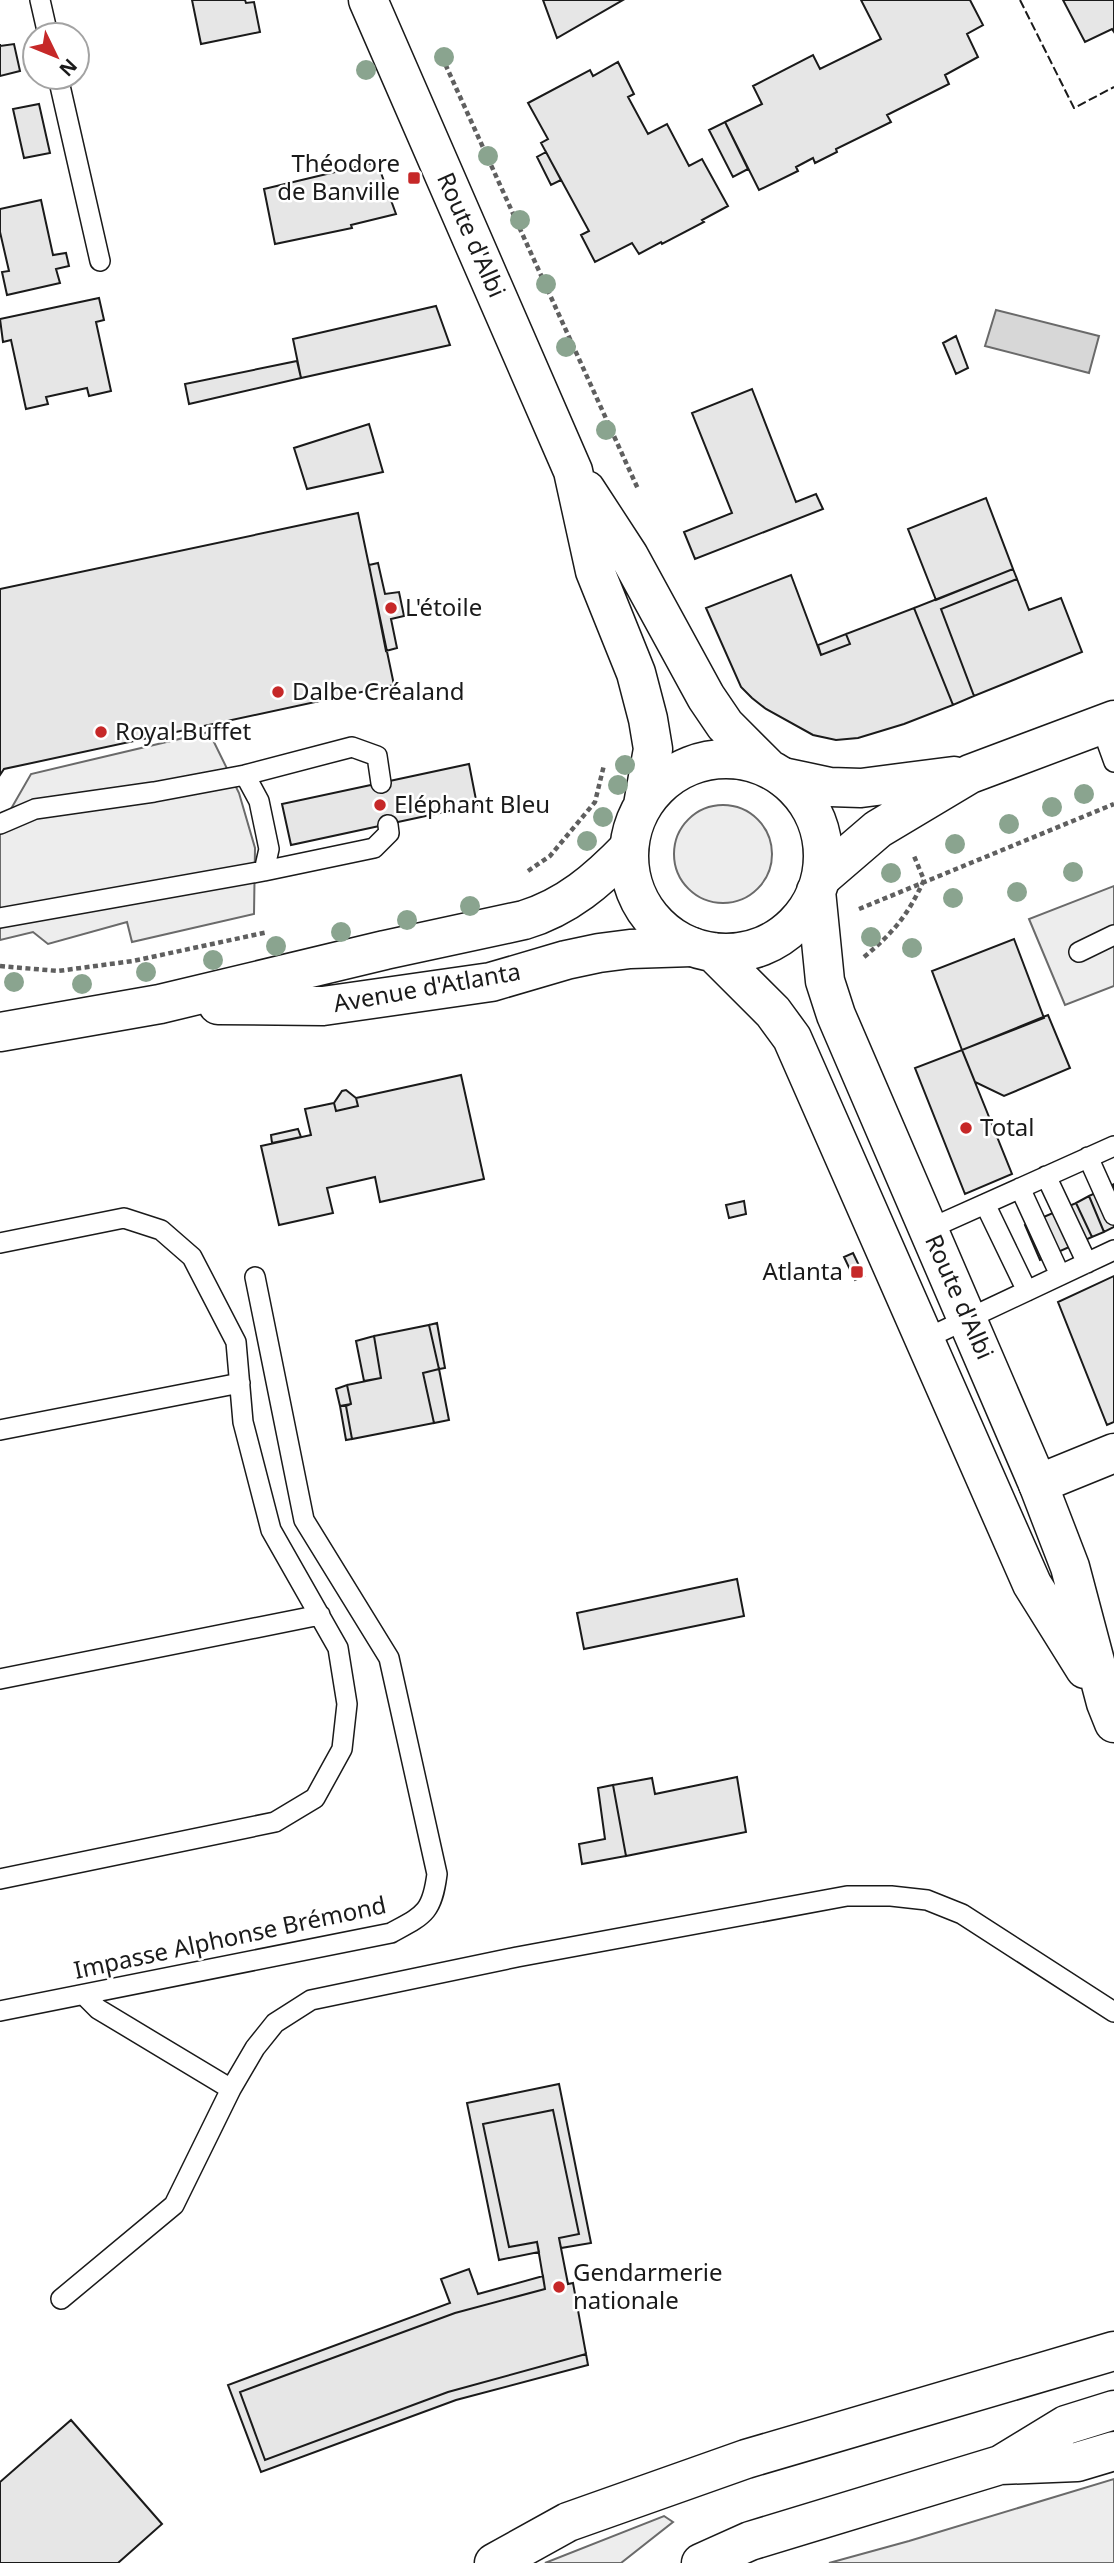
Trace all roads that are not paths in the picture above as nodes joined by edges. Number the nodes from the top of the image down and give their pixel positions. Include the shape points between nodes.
1 (40, 0) edge
2 (368, 0) edge
3 (45, 21) edge
4 (61, 91) edge
5 (100, 261) dead end
6 (573, 471) junction
7 (1107, 723) edge
8 (1114, 762) edge
9 (775, 772) junction
10 (970, 774) junction
11 (245, 775) junction
12 (381, 783) dead end
13 (643, 804) junction
14 (0, 824) edge
15 (388, 825) dead end
16 (629, 848) junction
17 (264, 871) junction
18 (819, 885) junction
19 (0, 918) edge
20 (1114, 935) edge
21 (702, 949) junction
22 (1079, 951) dead end
23 (160, 1004) junction
24 (0, 1032) edge
25 (1114, 1146) edge
26 (1088, 1157) junction
27 (1046, 1176) junction
28 (1020, 1188) junction
29 (985, 1204) junction
30 (1114, 1215) edge
31 (929, 1229) junction
32 (0, 1243) edge
33 (1114, 1250) edge
34 (1087, 1263) junction
35 (1060, 1275) junction
36 (255, 1277) dead end
37 (1027, 1291) junction
38 (968, 1318) junction
39 (925, 1339) junction
40 (240, 1383) junction
41 (0, 1430) edge
42 (1114, 1453) edge
43 (1038, 1484) junction
44 (320, 1615) junction
45 (0, 1679) edge
46 (1110, 1713) edge
47 (0, 1880) edge
48 (84, 1995) junction
49 (0, 2011) edge
50 (1114, 2012) edge
51 (231, 2089) junction
52 (61, 2299) dead end
53 (1114, 2331) edge
54 (1114, 2351) edge
55 (1073, 2363) junction
56 (1114, 2410) edge
57 (1114, 2451) edge
58 (1000, 2465) junction
59 (494, 2563) edge
60 (701, 2563) edge

1 - 3 lane
2 - 6 main road, Route d'Albi
4 - 5 lane
6 - 9 main road, Route d'Albi via 629,555 724,724
6 - 13 main road, Route d'Albi via 595,571 636,673 648,719 653,749
7 - 8 lane
7 - 10 main road
9 - 10 main road via 830,787 860,788
9 - 13 main road via 732,758 714,759 669,779
9 - 18 main road via 797,789 817,820 822,838
10 - 18 main road via 878,829
11 - 12 lane via 352,747 377,756
11 - 14 lane via 35,809
11 - 17 lane via 259,801 269,849
13 - 16 main road
15 - 17 lane via 389,833 374,848
16 - 21 main road via 633,883 649,915 668,933
16 - 23 main road, Avenue d'Atlanta via 598,880 535,917
17 - 19 lane
18 - 21 main road via 808,908 783,934 750,950
18 - 31 main road, Route d'Albi via 830,998
20 - 22 lane
21 - 23 main road, Avenue d'Atlanta via 599,953 491,982 323,1006
21 - 39 main road, Route d'Albi via 773,1012 792,1038
23 - 24 main road, Avenue d'Atlanta
25 - 26 lane
26 - 27 lane
26 - 30 lane
27 - 28 lane
27 - 34 lane
28 - 29 lane
28 - 35 lane
29 - 31 lane
29 - 37 lane
31 - 38 main road, Route d'Albi
32 - 40 lane via 124,1218 161,1230 192,1257 236,1342
33 - 34 lane
34 - 35 lane
35 - 37 lane
36 - 48 lane, Impasse Alphonse Brémond via 304,1520 389,1658 437,1874 434,1897 420,1917 391,1933
37 - 38 lane
38 - 39 lane
38 - 43 main road, Route d'Albi
39 - 46 main road, Route d'Albi via 1032,1584
40 - 41 lane
40 - 44 lane via 243,1422 271,1530
42 - 43 main road
43 - 46 main road, Route d'Albi via 1070,1567
44 - 45 lane
44 - 47 lane via 338,1648 347,1704 342,1749 315,1798 275,1822
48 - 49 lane, Impasse Alphonse Brémond
48 - 51 lane via 98,2009
50 - 51 lane via 962,1914 927,1900 847,1896 311,2000 275,2023
51 - 52 lane via 174,2205
53 - 55 main road
54 - 55 main road
55 - 59 main road via 746,2459 568,2522
56 - 58 main road via 1066,2425
57 - 58 main road via 1077,2462
58 - 60 main road via 750,2541

